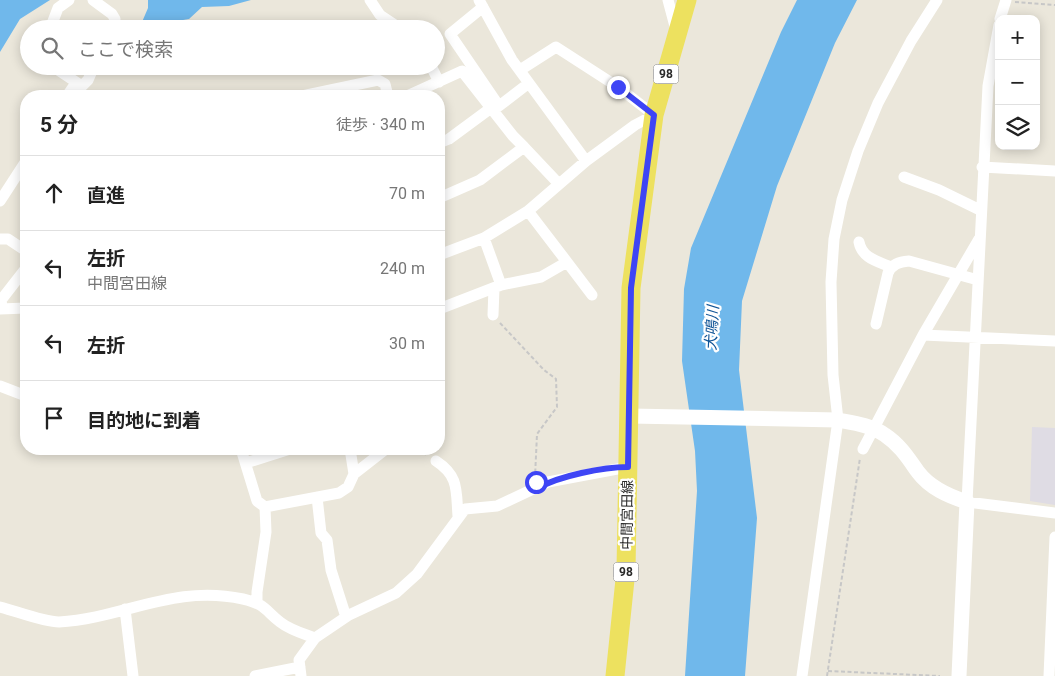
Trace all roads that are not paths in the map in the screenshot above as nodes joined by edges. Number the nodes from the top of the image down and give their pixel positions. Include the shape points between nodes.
1 (69, 0) edge
2 (93, 0) edge
3 (370, 0) edge
4 (668, 0) edge
5 (687, 0) edge
6 (937, 0) edge
7 (1006, 1) edge
8 (481, 4) edge
9 (1001, 15) edge
10 (53, 20) edge
11 (115, 20) edge
12 (388, 20) edge
13 (677, 34) junction
14 (995, 47) edge
15 (520, 70) junction
16 (65, 75) edge
17 (90, 75) edge
18 (436, 75) edge
19 (439, 82) junction
20 (529, 82) junction
21 (76, 83) junction
22 (72, 90) edge
23 (330, 90) edge
24 (386, 90) edge
25 (421, 90) edge
26 (491, 108) junction
27 (654, 115) junction
28 (445, 141) edge
29 (524, 147) junction
30 (586, 161) junction
31 (982, 167) junction
32 (20, 170) edge
33 (1055, 170) edge
34 (904, 177) dead end
35 (558, 183) junction
36 (445, 195) edge
37 (0, 201) edge
38 (980, 210) junction
39 (528, 211) junction
40 (980, 237) junction
41 (484, 238) junction
42 (0, 239) edge
43 (859, 242) dead end
44 (20, 247) edge
45 (445, 253) edge
46 (567, 262) junction
47 (891, 267) junction
48 (958, 274) junction
49 (20, 276) edge
50 (978, 280) junction
51 (498, 286) junction
52 (592, 295) dead end
53 (445, 307) edge
54 (20, 308) edge
55 (0, 309) edge
56 (493, 315) road end
57 (876, 324) dead end
58 (923, 335) junction
59 (976, 338) junction
60 (1055, 341) edge
61 (0, 386) edge
62 (20, 394) edge
63 (637, 417) junction
64 (832, 420) junction
65 (863, 449) road end
66 (243, 455) edge
67 (271, 455) edge
68 (351, 455) edge
69 (378, 455) edge
70 (436, 461) road end
71 (246, 463) junction
72 (628, 467) junction
73 (354, 474) junction
74 (317, 497) junction
75 (967, 502) junction
76 (265, 506) junction
77 (1055, 513) edge
78 (458, 516) junction
79 (1055, 537) edge
80 (257, 603) junction
81 (0, 607) edge
82 (125, 609) junction
83 (346, 617) junction
84 (315, 638) junction
85 (300, 672) edge
86 (133, 676) edge
87 (256, 676) edge
88 (615, 676) edge
89 (802, 676) edge
90 (959, 676) edge
91 (1049, 676) edge

1 - 10 street via 58,8
2 - 11 street via 112,14
3 - 12 street
4 - 13 street
5 - 13 main road, 中間宮田線 / 98
6 - 64 street via 878,103 842,200 834,240 831,282
7 - 9 street
8 - 15 street
8 - 20 street via 450,34 499,106
13 - 27 main road, 中間宮田線 / 98
14 - 31 street via 988,86
15 - 20 street
15 - 27 street via 556,47
16 - 21 street
17 - 21 street via 82,86
18 - 19 street
19 - 25 street
19 - 26 street via 462,71
20 - 30 street
21 - 22 street
23 - 24 street via 378,80 385,84
26 - 28 street
26 - 29 street
27 - 30 street
27 - 63 main road, 中間宮田線 / 98 via 631,288
29 - 35 street
29 - 36 street via 480,180
30 - 35 street
31 - 33 street
31 - 38 street
32 - 37 street
34 - 38 street
35 - 39 street
38 - 40 street
39 - 41 street
39 - 46 street
40 - 48 street
40 - 50 street
41 - 45 street
41 - 51 street
42 - 44 street via 8,239
43 - 47 street via 866,256
46 - 51 street via 541,278
46 - 52 street
47 - 48 street via 909,261
47 - 57 street
48 - 50 street
48 - 58 street
49 - 55 street via 2,299
50 - 59 street
51 - 53 street
51 - 56 street
54 - 55 street
58 - 59 street
58 - 65 street
59 - 60 street
59 - 75 street
61 - 62 street
63 - 64 street
63 - 72 main road, 中間宮田線 / 98
64 - 75 street via 857,423 885,435 898,445 931,485 942,493
64 - 89 street
66 - 71 street
67 - 71 street
68 - 73 street
69 - 73 street
70 - 78 street via 446,467 455,479
71 - 76 street via 257,501
72 - 78 street via 548,482 497,506 464,509
72 - 88 main road, 中間宮田線 / 98 via 626,570
73 - 74 street via 348,487 338,494
74 - 76 street
74 - 83 street via 321,533 327,540 331,570
75 - 77 street
75 - 90 street
76 - 80 street via 266,532
78 - 83 street via 438,548 396,593
79 - 91 street
80 - 82 street via 187,595
80 - 84 street via 264,605 281,623
81 - 82 street via 56,622
82 - 86 street
83 - 84 street
84 - 85 street via 300,660
85 - 87 street

